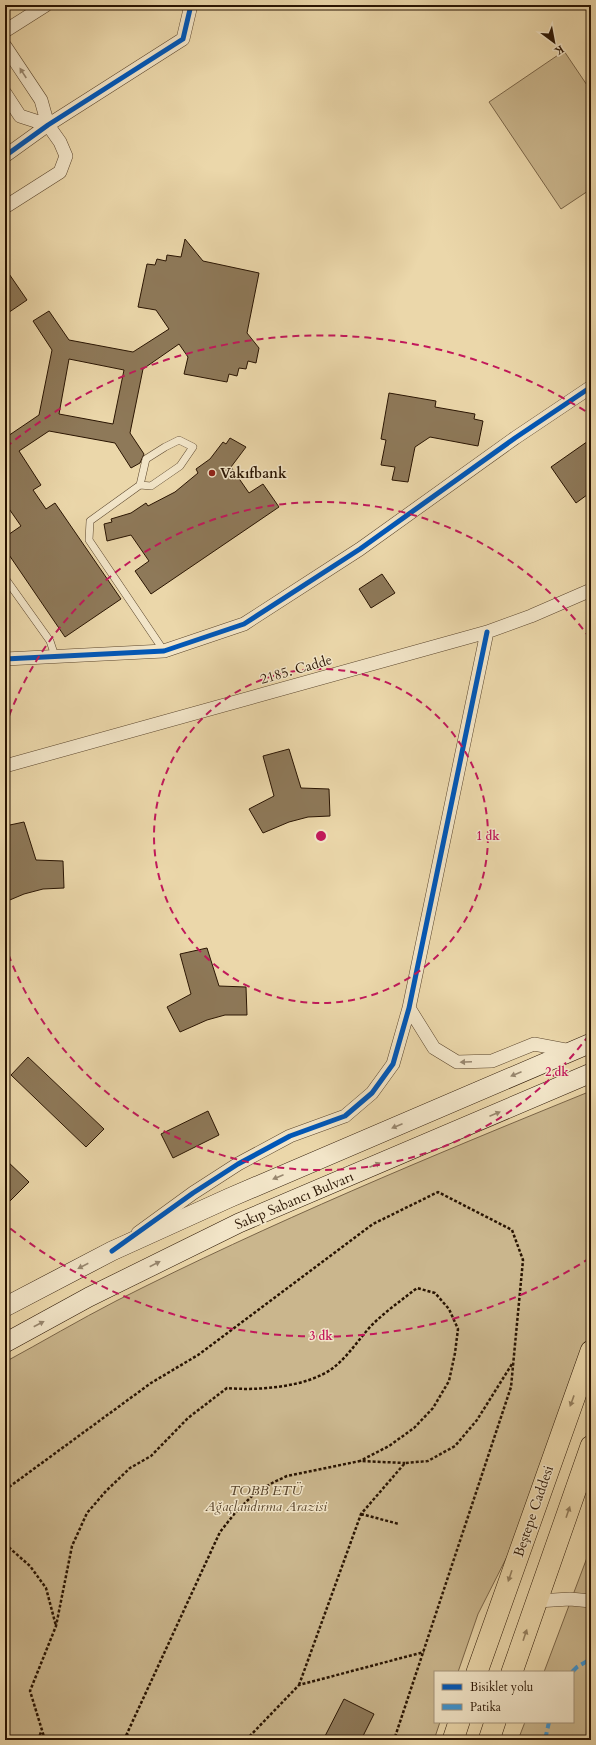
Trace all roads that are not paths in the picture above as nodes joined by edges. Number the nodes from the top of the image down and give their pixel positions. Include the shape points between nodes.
1 (46, 5) edge
2 (191, 5) edge
3 (5, 31) edge
4 (5, 46) edge
5 (5, 93) edge
6 (48, 125) junction
7 (5, 156) edge
8 (5, 207) edge
9 (591, 387) edge
10 (140, 485) junction
11 (5, 578) edge
12 (591, 590) edge
13 (487, 632) junction
14 (164, 651) junction
15 (55, 656) junction
16 (5, 659) edge
17 (5, 766) edge
18 (409, 1008) junction
19 (591, 1043) edge
20 (571, 1051) junction
21 (591, 1073) edge
22 (112, 1251) junction
23 (5, 1307) edge
24 (5, 1343) edge
25 (591, 1351) edge
26 (591, 1446) edge
27 (537, 1601) junction
28 (591, 1601) edge
29 (477, 1671) edge
30 (512, 1671) edge
31 (459, 1723) edge
32 (495, 1723) edge
33 (453, 1740) edge
34 (489, 1740) edge

1 - 3 street
2 - 6 street via 183,40
6 -> 4 street via 41,100
5 - 6 street via 20,116
6 - 7 street
6 - 8 street via 66,156 60,172
9 - 14 street via 360,549 244,624
10 - 10 lane via 151,486 180,466 193,447 179,440 146,459
10 - 14 lane via 90,521 89,540
11 - 15 lane via 50,641
12 - 13 street, 2185. Cadde
13 - 17 street, 2185. Cadde
13 - 18 street
14 - 15 street
15 - 16 street
20 -> 18 street via 534,1044 492,1061 457,1062 434,1048
18 - 22 street via 393,1064 372,1093 345,1116 290,1136 238,1164 192,1193
19 - 20 main road, Sakıp Sabancı Bulvarı
20 -> 22 main road, Sakıp Sabancı Bulvarı
24 -> 21 main road, Sakıp Sabancı Bulvarı via 88,1297 239,1223
22 -> 23 main road, Sakıp Sabancı Bulvarı
25 -> 29 main road, Beştepe Caddesi
27 -> 26 main road
27 - 28 street
30 -> 27 main road
31 - 33 main road
32 - 34 main road

